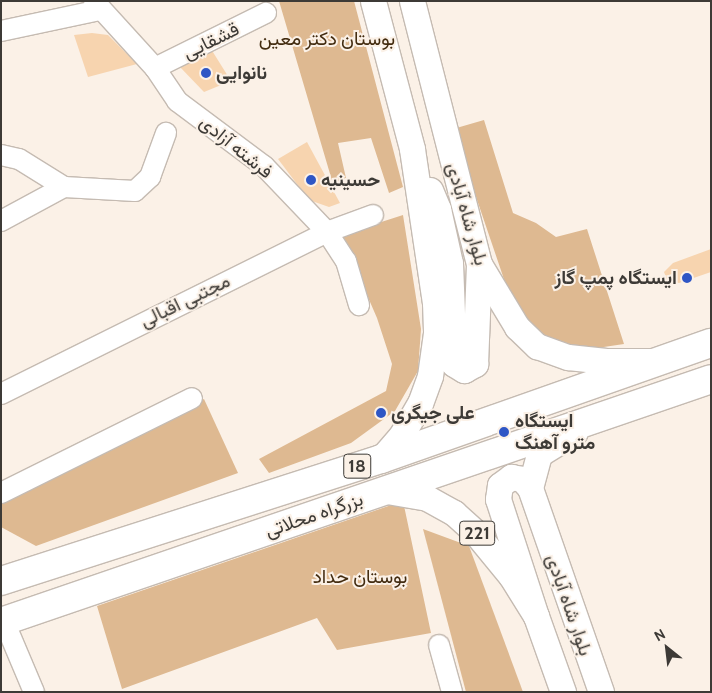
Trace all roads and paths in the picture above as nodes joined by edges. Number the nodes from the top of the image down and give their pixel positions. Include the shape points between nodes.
1 (373, 1) edge
2 (412, 1) edge
3 (97, 6) edge
4 (266, 13) dead end
5 (1, 31) edge
6 (155, 68) junction
7 (166, 133) dead end
8 (412, 149) junction
9 (1, 155) edge
10 (64, 187) junction
11 (373, 215) dead end
12 (1, 221) edge
13 (327, 232) junction
14 (479, 264) junction
15 (359, 305) dead end
16 (711, 343) edge
17 (661, 360) junction
18 (711, 379) edge
19 (1, 394) edge
20 (192, 398) dead end
21 (600, 416) junction
22 (381, 459) junction
23 (530, 488) junction
24 (387, 491) junction
25 (1, 493) edge
26 (1, 581) edge
27 (536, 616) junction
28 (3, 621) edge
29 (440, 645) dead end
30 (10, 659) edge
31 (34, 692) edge
32 (452, 692) edge
33 (563, 692) edge
34 (601, 692) edge

1 - 8 main road, بلوار شاه آبادی
2 - 14 main road, بلوار شاه آبادی
3 - 5 street
3 - 6 street, فرشته آزادی
4 - 6 street, قشقایی
6 - 13 street, فرشته آزادی via 177,101 264,166
7 - 10 street via 150,177 135,191
8 - 14 main road via 438,209 450,263 454,364 464,370 474,364
8 - 22 main road, بلوار شاه آبادی via 436,302 436,333 430,376 420,403 400,437
9 - 10 street via 19,159
10 - 12 street
11 - 13 street, مجتبی اقبالی
13 - 15 street, فرشته آزادی via 346,261
13 - 19 street, مجتبی اقبالی
14 - 17 main road, بلوار شاه آبادی via 517,327 537,346 568,357
16 - 17 highway, بزرگراه محلاتی / 18
17 - 22 highway, بزرگراه محلاتی / 18
18 - 21 highway, بزرگراه محلاتی / 18
20 - 25 street
21 - 23 main road via 540,454
21 - 24 highway, بزرگراه محلاتی / 18
22 - 26 highway, بزرگراه محلاتی / 18
23 - 27 main road, 221 via 522,479 511,477 500,485 498,499
23 - 34 main road, بلوار شاه آبادی
24 - 27 main road, بلوار شاه آبادی / 221 via 427,498 464,522 506,571
24 - 28 highway, بزرگراه محلاتی / 18
27 - 33 main road, بلوار شاه آبادی / 221
28 - 30 street
29 - 32 street
30 - 31 street

